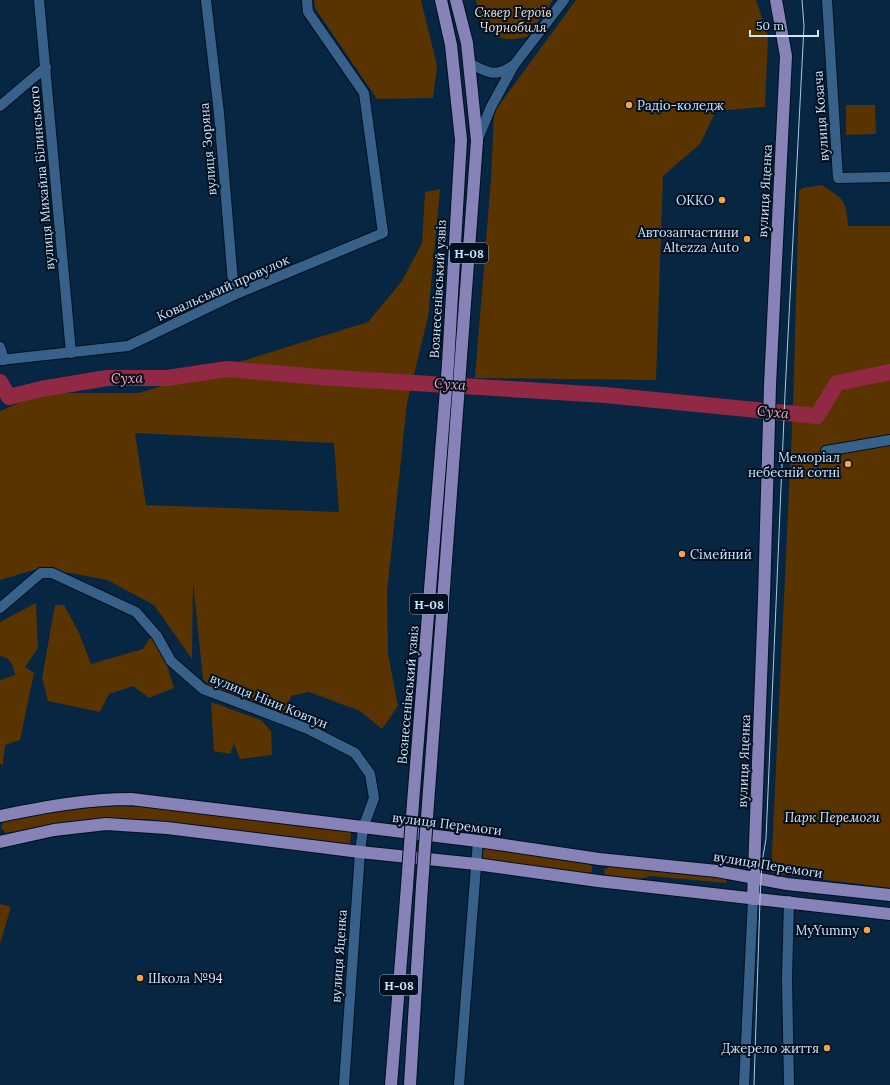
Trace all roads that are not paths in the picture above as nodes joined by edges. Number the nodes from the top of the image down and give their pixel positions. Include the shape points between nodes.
1 (39, 0) edge
2 (206, 0) edge
3 (307, 0) edge
4 (441, 0) edge
5 (456, 0) edge
6 (564, 0) edge
7 (776, 0) edge
8 (827, 0) edge
9 (469, 63) junction
10 (514, 65) junction
11 (46, 68) junction
12 (0, 106) edge
13 (478, 141) junction
14 (890, 177) edge
15 (234, 295) junction
16 (0, 346) edge
17 (71, 353) junction
18 (2, 360) edge
19 (890, 440) edge
20 (826, 451) dead end
21 (0, 608) edge
22 (0, 816) edge
23 (363, 828) junction
24 (478, 840) junction
25 (0, 842) edge
26 (360, 852) junction
27 (599, 859) junction
28 (476, 864) junction
29 (754, 877) junction
30 (598, 881) junction
31 (890, 895) edge
32 (753, 899) junction
33 (789, 901) junction
34 (890, 914) edge
35 (344, 1085) edge
36 (391, 1085) edge
37 (410, 1085) edge
38 (458, 1085) edge
39 (744, 1085) edge
40 (789, 1085) edge

1 - 11 street, вулиця Михайла Білинського
2 - 15 street, вулиця Зоряна
3 - 15 street, Ковальський провулок via 308,12 364,93 383,232
4 - 36 main road, Вознесенівський узвіз / Н-08, bridge via 451,45 461,140 448,364
5 - 9 main road, Н-08 via 467,42
6 - 10 street
7 - 29 main road, вулиця Яценка via 786,56 770,385
8 - 14 street, вулиця Козача via 838,178
9 - 10 street via 493,74 504,72
9 - 13 main road, Н-08
10 - 13 street via 491,107
11 - 12 street
11 - 17 street, вулиця Михайла Білинського
13 - 37 main road, Вознесенівський узвіз / Н-08, bridge via 422,886
15 - 17 street, Ковальський провулок via 128,346
16 - 18 street
17 - 18 street, Ковальський провулок
19 - 20 street
21 - 23 street, вулиця Ніни Ковтун via 41,573 52,573 136,612 158,636 171,661 203,689 308,729 355,753 370,774 374,798
22 - 23 main road, вулиця Перемоги via 67,803 131,799
23 - 24 main road, вулиця Перемоги
23 - 26 street, вулиця Яценка
24 - 27 main road, вулиця Перемоги
24 - 28 street
25 - 26 main road via 54,830 106,824 167,828
26 - 28 main road
26 - 35 street, вулиця Яценка
27 - 29 main road, вулиця Перемоги
27 - 30 main road
28 - 30 main road
28 - 38 street
29 - 31 main road, вулиця Перемоги via 787,884
29 - 32 main road, вулиця Яценка
30 - 32 main road
32 - 33 main road
32 - 39 street, вулиця Яценка
33 - 34 main road
33 - 40 street

